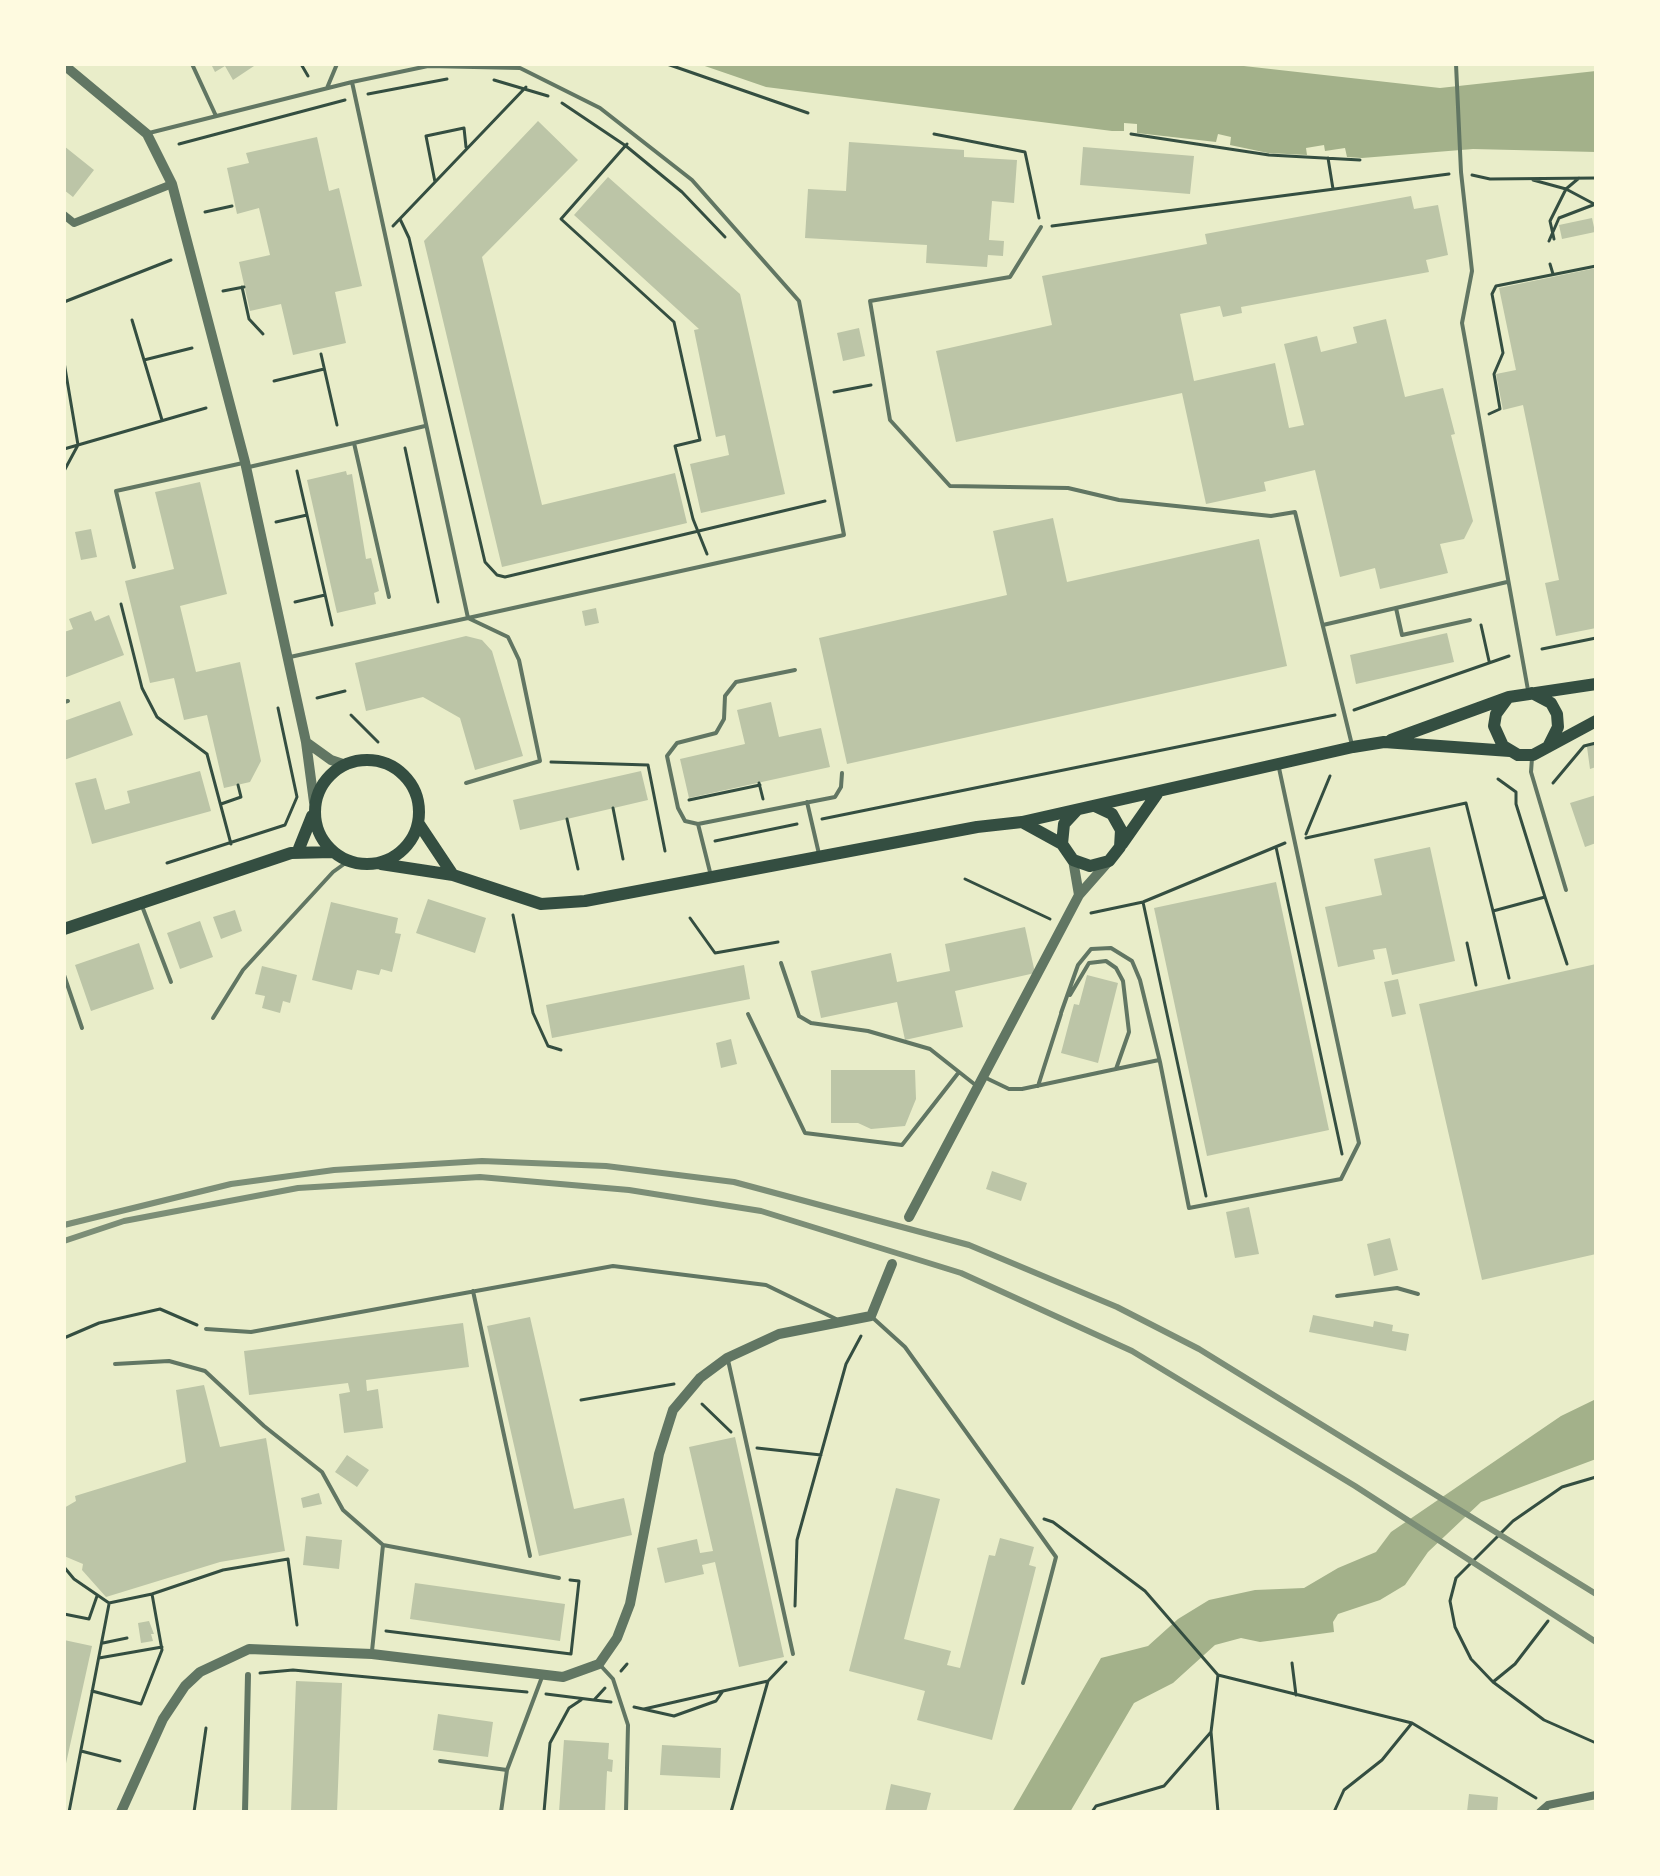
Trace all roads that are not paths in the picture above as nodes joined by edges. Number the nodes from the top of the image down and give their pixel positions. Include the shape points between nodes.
1 (192, 64) edge
2 (337, 64) edge
3 (1456, 64) edge
4 (64, 65) edge
5 (352, 82) junction
6 (327, 89) junction
7 (216, 116) junction
8 (147, 134) junction
9 (172, 184) junction
10 (64, 215) edge
11 (1041, 227) road end
12 (426, 426) junction
13 (354, 443) junction
14 (246, 465) junction
15 (134, 567) dead end
16 (1507, 582) junction
17 (389, 597) dead end
18 (1396, 608) junction
19 (468, 618) junction
20 (1470, 620) dead end
21 (1323, 625) junction
22 (288, 658) junction
23 (795, 670) dead end
24 (1596, 684) edge
25 (1529, 692) junction
26 (1509, 697) junction
27 (1596, 721) edge
28 (306, 742) junction
29 (1384, 742) junction
30 (1353, 747) junction
31 (1546, 749) junction
32 (1510, 751) junction
33 (1533, 755) junction
34 (1278, 762) junction
35 (346, 765) junction
36 (842, 773) dead end
37 (466, 783) dead end
38 (1157, 794) junction
39 (807, 802) junction
40 (1095, 806) junction
41 (314, 808) junction
42 (1077, 810) junction
43 (1022, 822) junction
44 (419, 824) junction
45 (698, 824) junction
46 (1062, 844) junction
47 (1120, 847) junction
48 (298, 851) junction
49 (333, 852) junction
50 (819, 857) junction
51 (351, 859) junction
52 (1073, 860) junction
53 (1109, 861) junction
54 (381, 864) junction
55 (453, 875) junction
56 (711, 878) junction
57 (1566, 890) dead end
58 (1079, 895) junction
59 (141, 903) junction
60 (64, 929) edge
61 (781, 963) dead end
62 (64, 975) edge
63 (171, 982) dead end
64 (1061, 1013) junction
65 (748, 1014) dead end
66 (213, 1018) dead end
67 (82, 1028) dead end
68 (1159, 1060) junction
69 (1116, 1069) junction
70 (959, 1072) junction
71 (984, 1077) junction
72 (1038, 1086) junction
73 (979, 1088) junction
74 (909, 1217) dead end
75 (892, 1264) dead end
76 (473, 1291) junction
77 (1418, 1294) dead end
78 (1337, 1296) dead end
79 (871, 1316) junction
80 (838, 1320) junction
81 (206, 1329) road end
82 (727, 1358) junction
83 (115, 1364) dead end
84 (383, 1545) junction
85 (530, 1556) dead end
86 (559, 1578) road end
87 (372, 1654) junction
88 (793, 1654) road end
89 (599, 1664) junction
90 (248, 1675) road end
91 (543, 1675) junction
92 (1023, 1683) dead end
93 (440, 1761) dead end
94 (507, 1770) junction
95 (1596, 1795) edge
96 (121, 1812) edge
97 (245, 1812) edge
98 (501, 1812) edge
99 (626, 1812) edge
100 (1540, 1812) edge

1 - 7 lane
2 - 6 lane
3 - 16 lane via 1472,271 1462,323
4 - 8 street
5 - 6 lane
5 - 12 lane
5 - 19 lane via 428,66 520,68 537,75 600,108 692,180 799,301 844,535
6 - 7 lane
7 - 8 lane
8 - 9 street
9 - 10 street via 74,223
9 - 14 street
11 - 21 lane via 1010,277 870,301 890,420 950,486 1068,488 1119,500 1271,516 1295,512
12 - 13 lane
12 - 19 lane
13 - 14 lane
13 - 17 lane
14 - 15 lane via 116,491
14 - 22 street
16 - 18 lane
16 - 25 lane
18 - 20 lane via 1402,635
18 - 21 lane
19 - 22 lane
19 - 37 lane via 508,637 519,660 540,761
21 - 30 lane
22 - 28 street
23 - 45 lane via 736,682 725,696 724,719 716,733 677,743 667,756 678,808 685,821
24 - 25 main road
25 - 26 main road
25 - 31 main road via 1541,695 1557,714 1558,727
26 - 29 main road
26 - 32 main road via 1494,726
27 - 31 main road
28 - 35 street
28 - 41 street
29 - 30 main road
29 - 32 main road
30 - 34 main road
31 - 33 main road
32 - 33 main road
33 - 57 lane via 1531,772
34 - 38 main road
34 - 68 lane via 1359,1143 1341,1179 1189,1208
35 - 41 main road via 327,779
35 - 44 main road via 379,762 409,780 419,801
36 - 39 lane via 835,797
38 - 40 main road
38 - 47 main road
39 - 45 lane
39 - 50 lane
40 - 42 main road
40 - 47 main road via 1112,814 1121,830
41 - 48 main road
41 - 49 main road via 318,834
42 - 43 main road
42 - 46 main road via 1064,824
43 - 46 main road
43 - 50 main road
44 - 54 main road via 409,845
44 - 55 main road
45 - 56 lane
46 - 52 main road
47 - 53 main road
48 - 49 main road
48 - 59 main road
49 - 51 main road
50 - 56 main road
51 - 54 main road
51 - 66 lane via 243,970
52 - 53 main road via 1090,866
52 - 58 street
53 - 58 street
54 - 55 main road
55 - 56 main road via 541,904
58 - 71 street
59 - 60 main road
59 - 63 lane
61 - 70 lane via 799,1016 930,1049
62 - 67 lane
64 - 68 lane via 1078,965 1091,949 1111,948 1132,961
64 - 69 lane via 1089,963 1106,961 1116,968 1123,981 1129,1032
64 - 72 lane
65 - 70 lane via 805,1133 902,1145
68 - 69 lane
69 - 72 lane
70 - 73 lane
71 - 72 lane via 1009,1089
71 - 73 street
73 - 74 street
75 - 79 street
76 - 80 lane via 613,1266 766,1285
76 - 81 lane via 251,1332
76 - 85 lane
77 - 78 lane via 1397,1288
79 - 80 street
79 - 92 lane via 905,1347 1056,1557
80 - 82 street via 779,1334
82 - 88 lane
82 - 89 street via 700,1378 673,1410 659,1454 630,1604 617,1638
83 - 84 lane via 169,1361 205,1371 322,1472 343,1510
84 - 86 lane
84 - 87 lane
87 - 91 street
87 - 96 street via 249,1649 200,1672 163,1719
89 - 91 street via 563,1677
89 - 99 lane via 613,1679 628,1725
90 - 97 street
91 - 94 lane
93 - 94 lane
94 - 98 lane
95 - 100 street via 1548,1805

